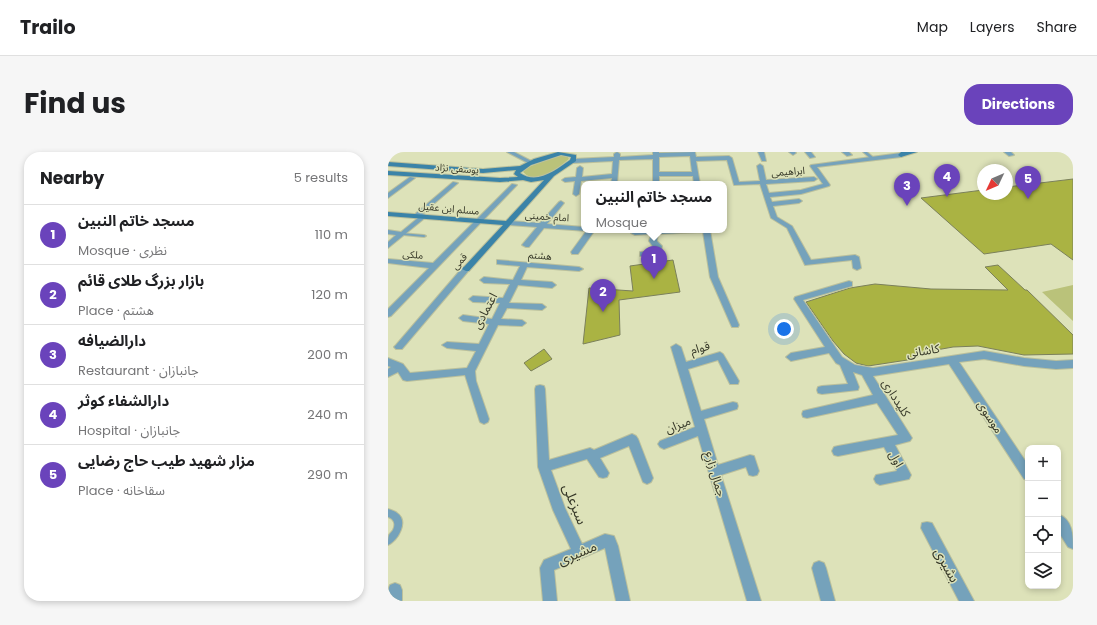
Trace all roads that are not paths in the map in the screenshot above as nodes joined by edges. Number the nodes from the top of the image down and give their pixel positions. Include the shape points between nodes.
1 (510, 152) edge
2 (562, 152) edge
3 (617, 152) edge
4 (761, 152) edge
5 (865, 152) edge
6 (914, 152) edge
7 (656, 154) edge
8 (890, 154) edge
9 (902, 154) edge
10 (692, 155) edge
11 (576, 156) edge
12 (872, 158) junction
13 (616, 159) junction
14 (764, 160) dead end
15 (532, 163) junction
16 (388, 164) edge
17 (760, 166) dead end
18 (521, 168) junction
19 (580, 168) dead end
20 (388, 173) edge
21 (656, 174) junction
22 (695, 174) junction
23 (552, 175) junction
24 (615, 176) junction
25 (412, 178) dead end
26 (524, 178) junction
27 (532, 179) junction
28 (578, 179) junction
29 (814, 179) dead end
30 (565, 180) dead end
31 (614, 181) edge
32 (656, 181) edge
33 (696, 181) edge
34 (456, 183) dead end
35 (762, 183) junction
36 (514, 185) dead end
37 (388, 189) edge
38 (396, 190) junction
39 (538, 191) junction
40 (576, 194) dead end
41 (767, 195) junction
42 (388, 196) edge
43 (799, 201) dead end
44 (561, 202) dead end
45 (769, 204) junction
46 (388, 214) edge
47 (416, 216) junction
48 (424, 216) junction
49 (479, 221) junction
50 (509, 223) junction
51 (541, 225) junction
52 (581, 229) edge
53 (388, 232) edge
54 (589, 233) edge
55 (655, 233) edge
56 (707, 233) edge
57 (403, 234) junction
58 (424, 236) dead end
59 (526, 245) dead end
60 (388, 246) edge
61 (575, 252) dead end
62 (643, 254) dead end
63 (388, 261) edge
64 (500, 262) dead end
65 (525, 264) junction
66 (435, 266) junction
67 (857, 268) dead end
68 (579, 269) dead end
69 (484, 280) dead end
70 (515, 283) junction
71 (848, 284) dead end
72 (552, 285) dead end
73 (473, 298) dead end
74 (504, 303) junction
75 (542, 307) dead end
76 (388, 314) edge
77 (462, 318) dead end
78 (494, 322) junction
79 (522, 323) dead end
80 (735, 325) dead end
81 (447, 345) dead end
82 (399, 346) dead end
83 (676, 347) dead end
84 (481, 348) junction
85 (831, 349) junction
86 (790, 357) dead end
87 (952, 360) junction
88 (388, 362) edge
89 (844, 364) junction
90 (1073, 364) edge
91 (400, 367) junction
92 (682, 367) junction
93 (470, 371) junction
94 (866, 372) junction
95 (388, 373) edge
96 (734, 381) dead end
97 (540, 389) dead end
98 (822, 390) dead end
99 (880, 398) junction
100 (733, 406) dead end
101 (807, 414) dead end
102 (697, 417) junction
103 (484, 419) dead end
104 (701, 430) junction
105 (887, 441) junction
106 (664, 444) dead end
107 (838, 451) dead end
108 (592, 456) junction
109 (544, 467) junction
110 (1025, 470) edge
111 (714, 472) junction
112 (753, 472) dead end
113 (603, 473) dead end
114 (646, 478) dead end
115 (880, 479) dead end
116 (388, 513) edge
117 (1061, 524) edge
118 (927, 528) dead end
119 (388, 541) edge
120 (1073, 542) edge
121 (579, 552) junction
122 (819, 568) dead end
123 (548, 600) edge
124 (623, 601) edge
125 (754, 601) edge
126 (828, 601) edge
127 (967, 601) edge

1 - 15 street
2 - 11 street
2 - 15 street
3 - 13 street
4 - 14 street
5 - 12 lane
6 - 9 street
7 - 10 street
7 - 13 street
7 - 21 street
8 - 9 street
8 - 12 street
10 - 22 street
10 - 35 street, ابراهیمی via 729,158 736,184
11 - 13 street
11 - 23 street
12 - 41 street via 813,166 827,185 801,192
13 - 24 street
15 - 18 street
16 - 18 street via 483,171
17 - 35 street
18 - 26 street via 517,174
19 - 28 street
20 - 26 street, یوسفی نژاد via 500,180
21 - 22 street
21 - 32 street
22 - 33 street
23 - 27 street, یوسفی نژاد
23 - 39 street, قمی
24 - 28 street
24 - 31 street
25 - 38 street
26 - 27 street, یوسفی نژاد
27 - 39 street
28 - 30 street
28 - 40 street
29 - 35 street, ابراهیمی
34 - 47 street
35 - 41 street
36 - 49 street
37 - 38 street
38 - 42 street
39 - 50 street, قمی
41 - 45 street
43 - 45 street
44 - 51 street
45 - 67 street via 774,218 790,227 808,263 855,257
46 - 47 street, مسلم ابن عقیل
47 - 48 street, مسلم ابن عقیل
48 - 49 street, مسلم ابن عقیل
48 - 57 street
49 - 50 street, مسلم ابن عقیل
49 - 66 street
50 - 51 street, امام خمینی
50 - 82 street, قمی
51 - 52 street, امام خمینی
51 - 59 street
53 - 57 street
54 - 61 street
55 - 62 street via 653,241 658,249 654,253
56 - 80 street via 714,277
57 - 58 lane
57 - 60 street
63 - 66 street, ملکی
64 - 65 street, هشتم
65 - 68 street, هشتم
65 - 70 street, اعتمادی
66 - 76 street
69 - 70 street
70 - 72 street
70 - 74 street, اعتمادی
71 - 85 street, کاشانی via 798,298
73 - 74 street
74 - 75 street
74 - 78 street, اعتمادی
77 - 78 street
78 - 79 street
78 - 84 street, اعتمادی
81 - 84 street
83 - 92 street, جمال زارع
84 - 93 street, اعتمادی
85 - 86 street
85 - 89 street, کاشانی
87 - 90 street, کاشانی via 984,355 1024,362
87 - 94 street, کاشانی
87 - 110 street, موسوی
88 - 91 street
89 - 94 street, کاشانی
89 - 98 street via 854,387
91 - 93 street via 407,377
91 - 95 street
92 - 96 street, قوام via 720,356
92 - 102 street, جمال زارع
93 - 103 street
94 - 99 street, کلیدداری
97 - 109 street, سبزعلی
99 - 101 street
99 - 105 street, کلیدداری via 906,438
100 - 102 street
102 - 104 street, جمال زارع
104 - 106 street, میزان
104 - 111 street, جمال زارع
105 - 107 street
105 - 115 street, اول via 905,475
108 - 109 street via 590,453
108 - 113 street
108 - 114 street via 632,439
109 - 121 street, سبزعلی via 559,510
111 - 112 street via 750,460
111 - 125 street, جمال زارع
116 - 119 lane via 398,520 398,527
117 - 120 street
118 - 127 street, بشیری
121 - 123 street, مشیری via 547,568
121 - 124 street, مشیری via 609,541
122 - 126 street

